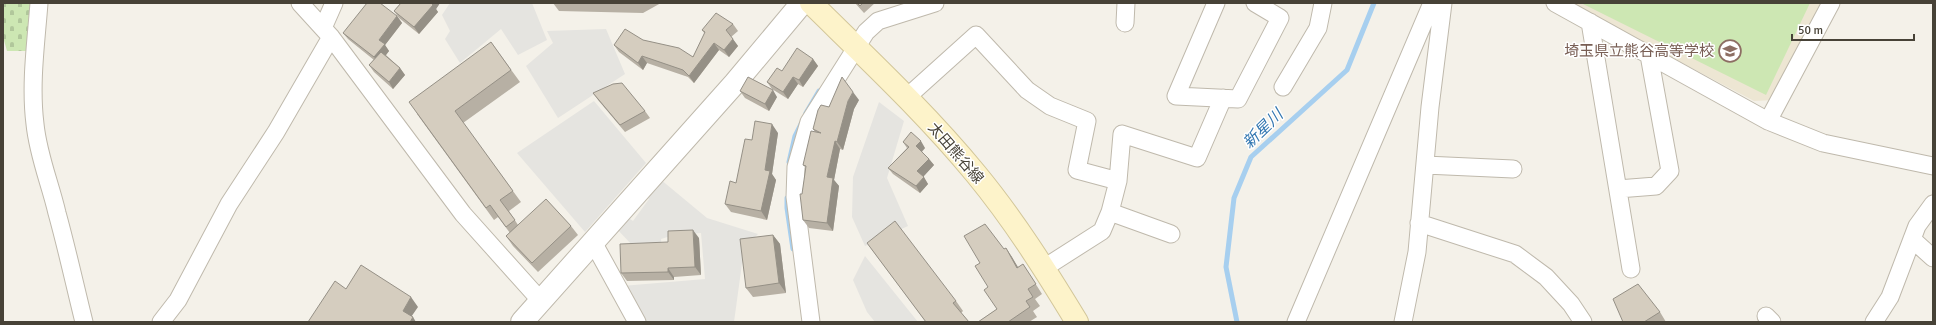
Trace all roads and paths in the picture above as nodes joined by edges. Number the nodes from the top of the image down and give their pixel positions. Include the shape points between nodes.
1 (40, 3) edge
2 (300, 3) edge
3 (334, 3) edge
4 (802, 3) edge
5 (811, 3) edge
6 (935, 3) edge
7 (1126, 3) edge
8 (1216, 3) edge
9 (1255, 3) edge
10 (1323, 3) edge
11 (1432, 3) edge
12 (1443, 3) edge
13 (1555, 3) edge
14 (1831, 3) edge
15 (1590, 22) junction
16 (1125, 23) dead end
17 (327, 32) junction
18 (851, 43) junction
19 (1649, 55) junction
20 (1283, 87) dead end
21 (906, 98) junction
22 (1223, 98) junction
23 (1768, 121) junction
24 (1425, 166) junction
25 (1933, 166) edge
26 (1513, 169) dead end
27 (1118, 181) junction
28 (1618, 189) junction
29 (1933, 204) edge
30 (1110, 212) junction
31 (1419, 223) junction
32 (1171, 234) dead end
33 (1912, 239) junction
34 (593, 242) junction
35 (1933, 258) edge
36 (1044, 268) junction
37 (1631, 269) dead end
38 (541, 301) junction
39 (84, 322) edge
40 (161, 322) edge
41 (522, 322) edge
42 (637, 322) edge
43 (811, 322) edge
44 (1077, 322) edge
45 (1296, 322) edge
46 (1403, 322) edge
47 (1583, 322) edge
48 (1874, 322) edge

1 - 39 street via 33,66 32,98 35,126 42,164 57,211
2 - 17 street
3 - 17 street
4 - 34 street
5 - 18 main road, 太田熊谷線
6 - 18 street via 878,21
7 - 16 street
8 - 22 street via 1176,96
9 - 22 street via 1280,18 1238,99
10 - 20 street via 1318,28
11 - 45 street
12 - 24 street
13 - 15 street
14 - 23 street
15 - 19 street
15 - 28 street
17 - 38 street via 462,214
17 - 40 street via 276,132 228,204 178,300
18 - 21 main road, 太田熊谷線
18 - 43 street via 809,122 796,167 795,197
19 - 23 street
19 - 28 street via 1670,171 1656,186
21 - 27 street via 976,35 1027,90 1050,106 1087,121 1078,170
21 - 36 main road, 太田熊谷線 via 976,174
22 - 27 street via 1197,158 1122,134
23 - 25 street via 1823,143
24 - 26 street
24 - 31 street
27 - 30 street
28 - 37 street
29 - 33 street via 1917,226
30 - 32 street
30 - 36 street via 1102,231
31 - 46 street
31 - 47 street via 1515,254 1546,277 1571,304
33 - 35 street
33 - 48 street via 1890,297
34 - 38 street
34 - 42 street
36 - 44 main road, 太田熊谷線
38 - 41 street

